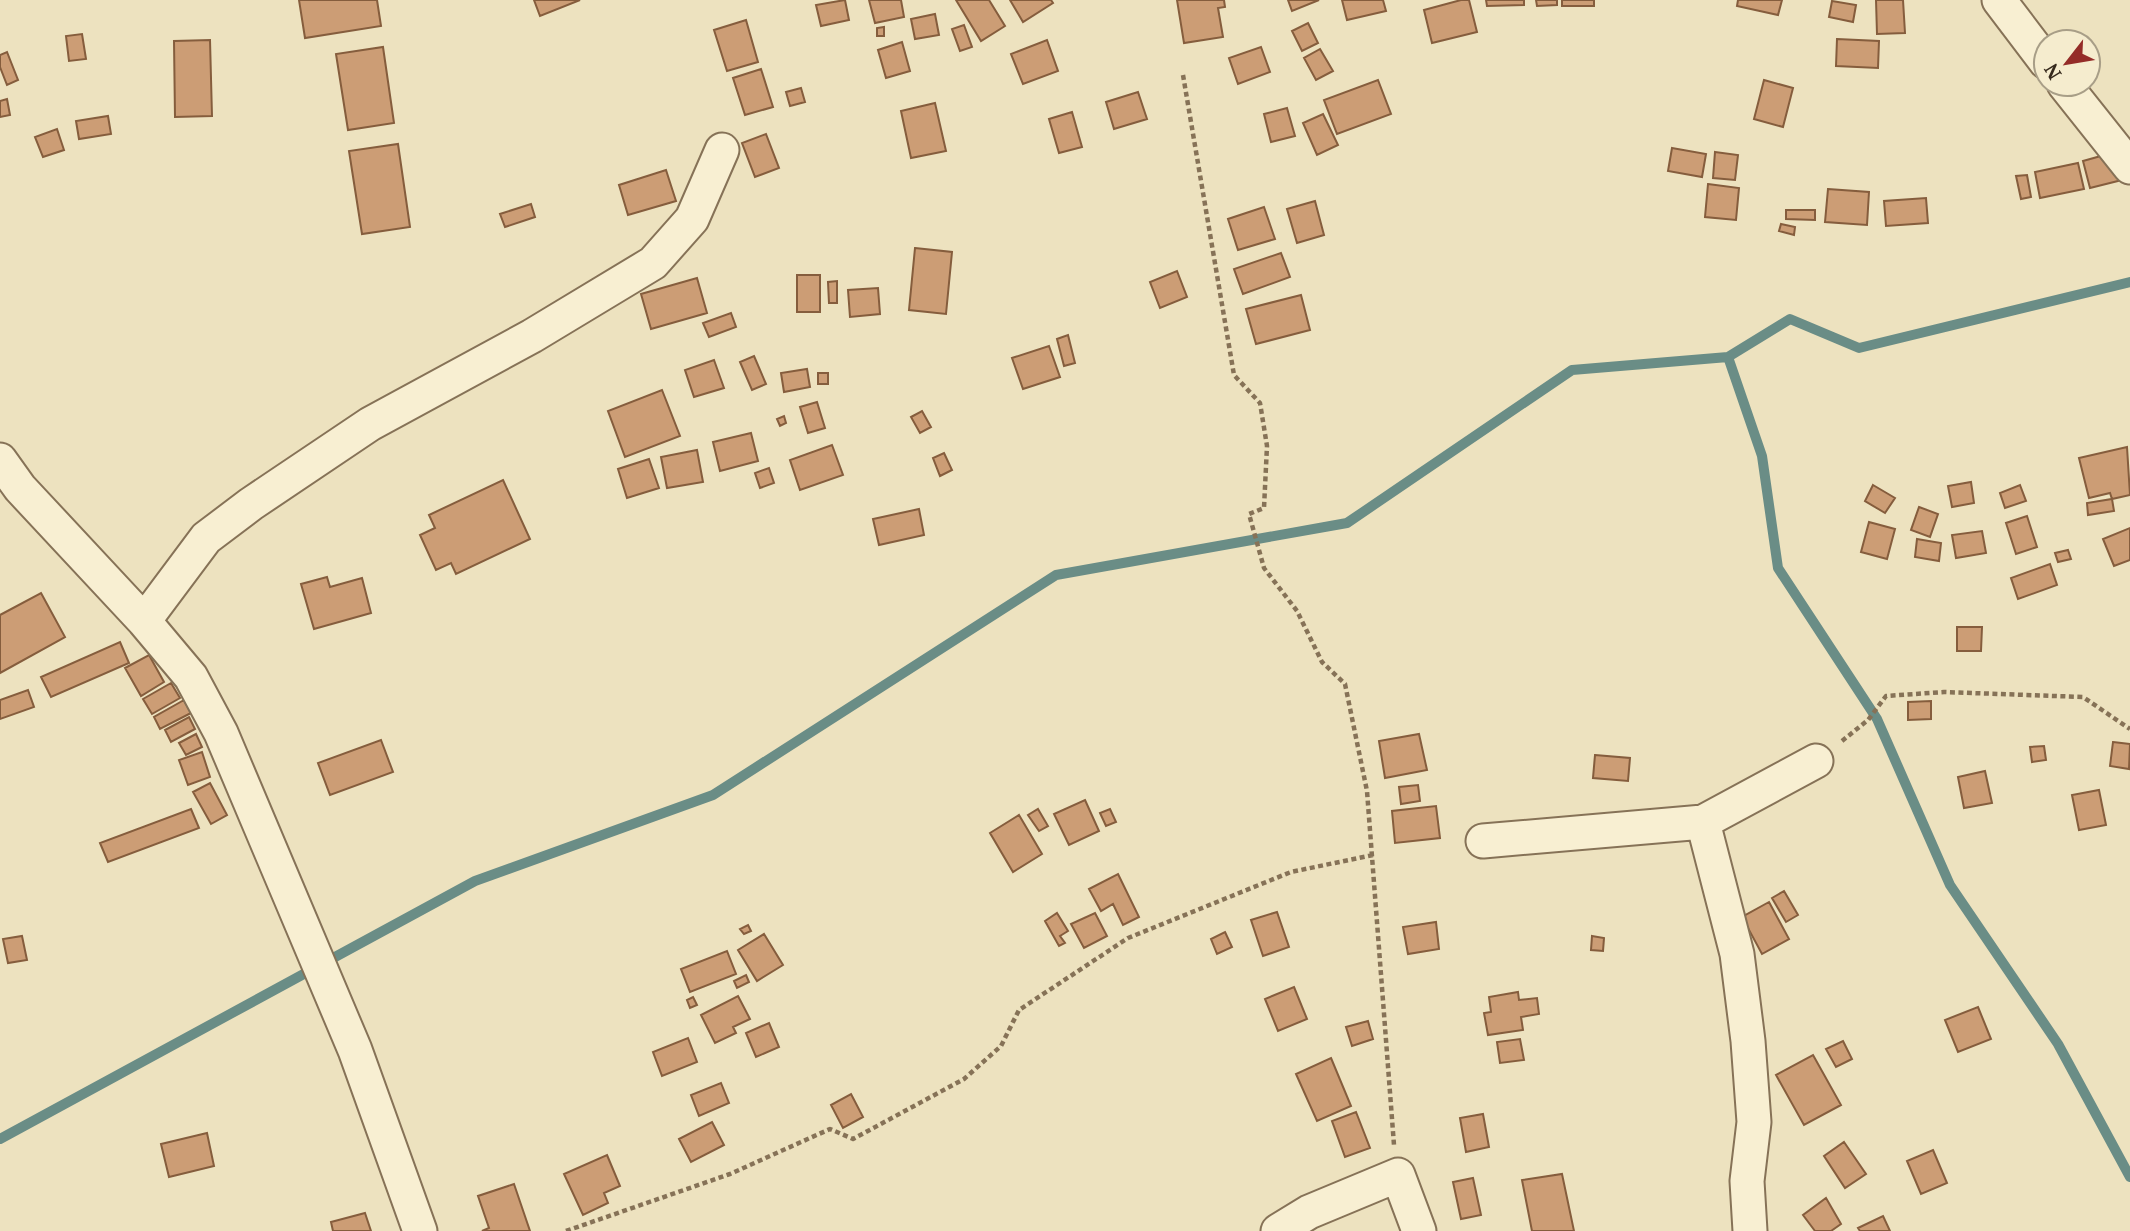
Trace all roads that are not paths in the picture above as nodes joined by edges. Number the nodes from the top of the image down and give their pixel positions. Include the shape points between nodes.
1 (1999, 0) edge
2 (2032, 44) edge
3 (2075, 98) edge
4 (722, 150) dead end
5 (2130, 167) edge
6 (0, 460) edge
7 (10, 490) edge
8 (144, 621) junction
9 (1816, 761) dead end
10 (1703, 822) junction
11 (1483, 841) dead end
12 (418, 1230) edge
13 (1278, 1231) edge
14 (1419, 1231) edge
15 (1750, 1231) edge

1 - 2 street
3 - 5 street
4 - 8 street via 692,219 653,263 532,336 370,424 251,504 206,538
6 - 7 street
7 - 8 street
8 - 12 street via 191,677 222,733 355,1050
9 - 10 street
10 - 11 street
10 - 15 street via 1737,954 1748,1041 1754,1122 1747,1181
13 - 14 street via 1398,1175

